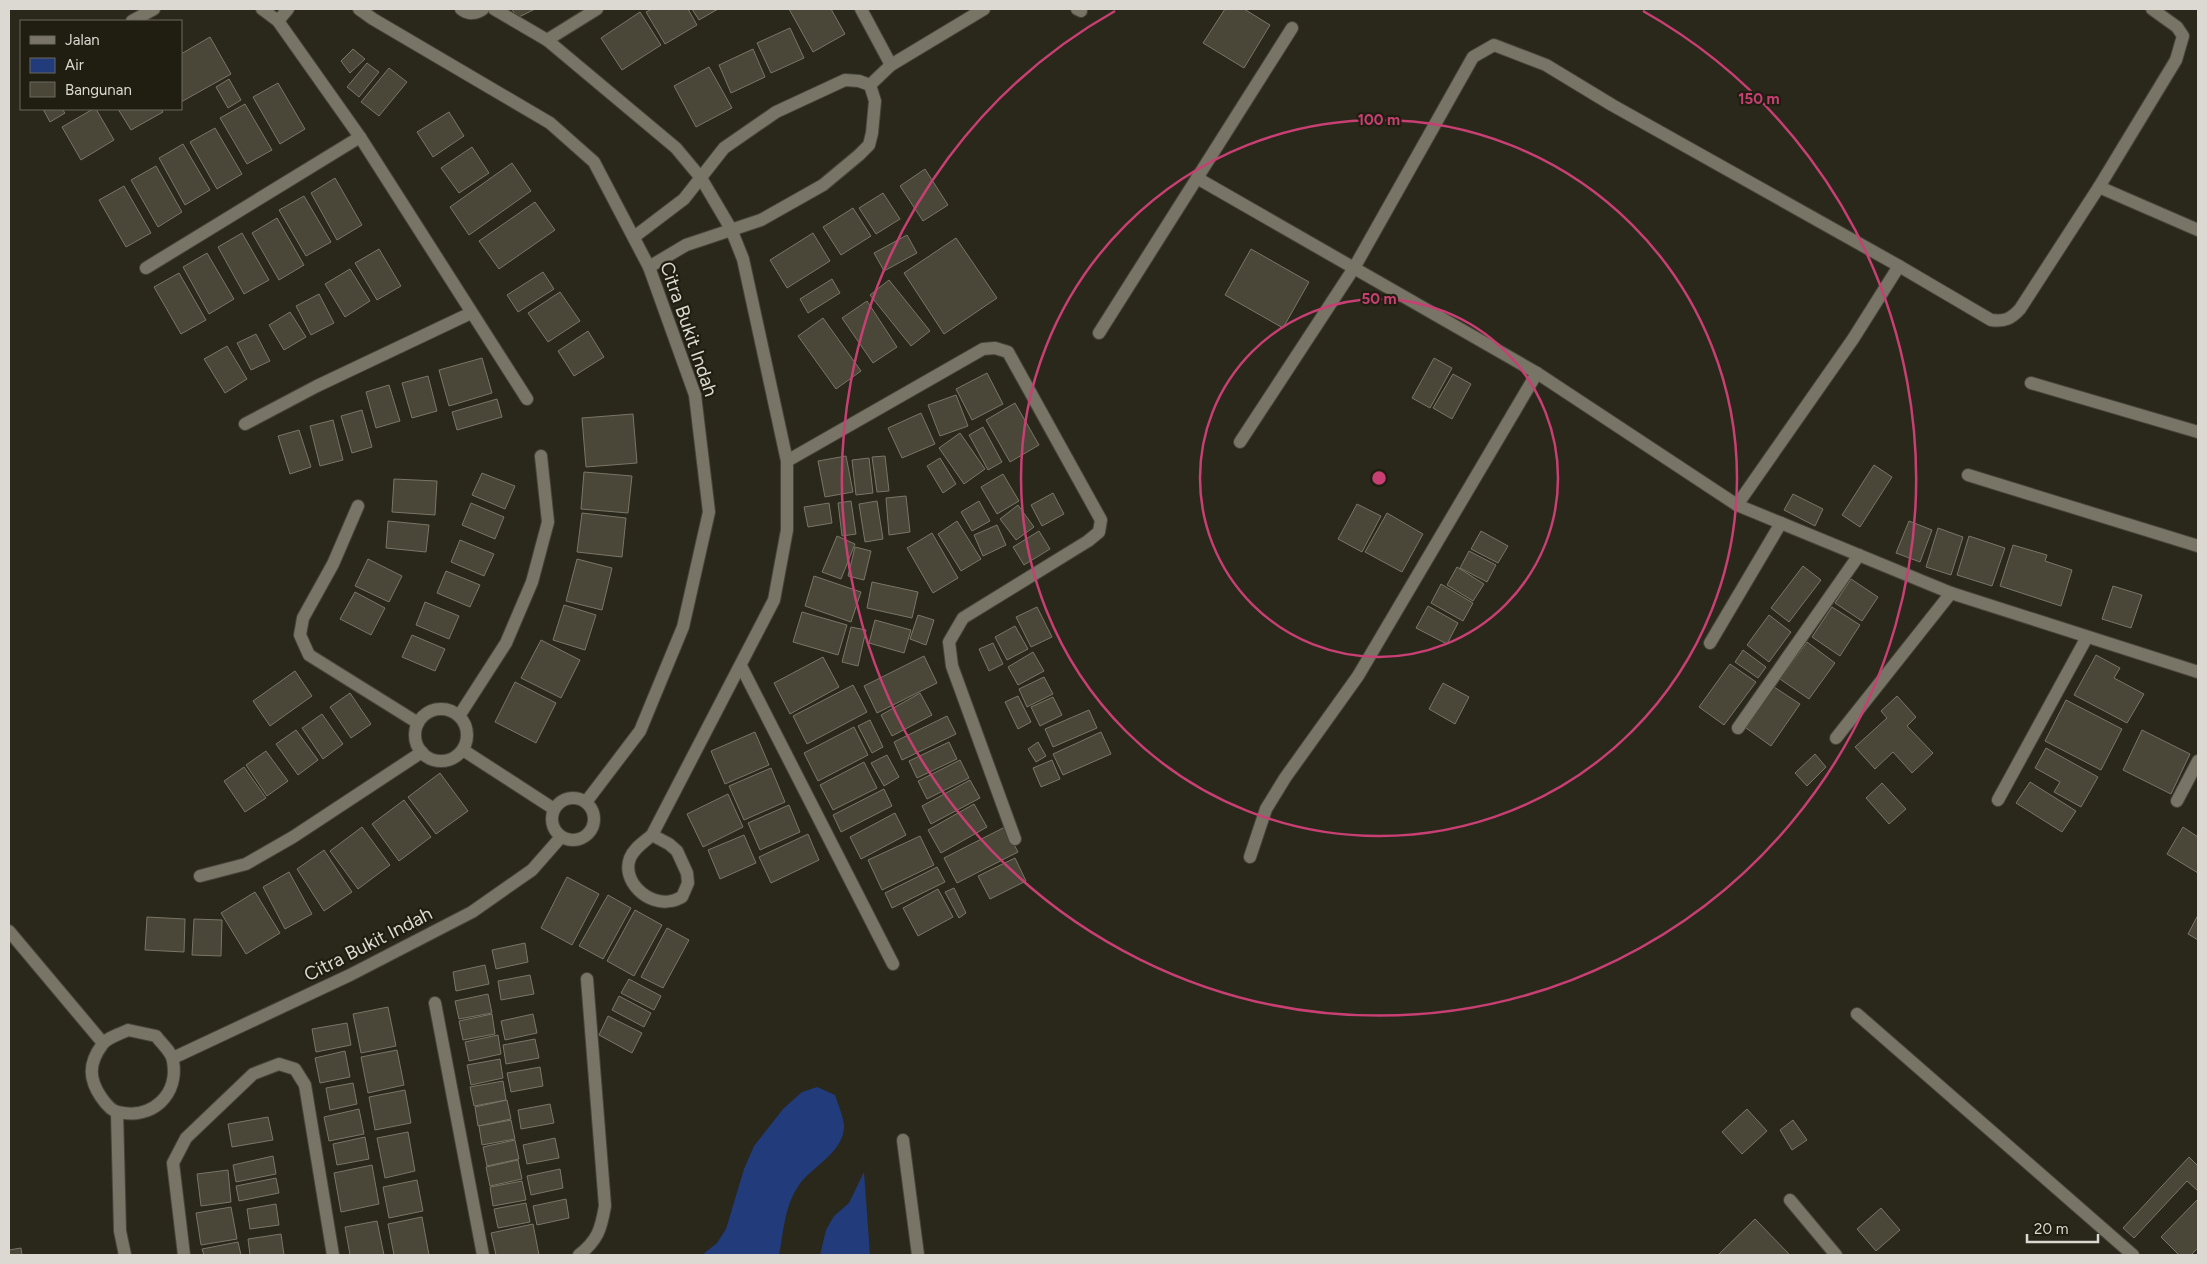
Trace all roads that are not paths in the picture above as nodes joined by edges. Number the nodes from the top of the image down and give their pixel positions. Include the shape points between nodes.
1 (154, 9) edge
2 (262, 9) edge
3 (288, 9) edge
4 (359, 9) edge
5 (461, 9) edge
6 (483, 9) edge
7 (494, 9) edge
8 (597, 9) edge
9 (861, 9) edge
10 (984, 9) edge
11 (2152, 9) edge
12 (134, 20) edge
13 (278, 21) junction
14 (1292, 28) dead end
15 (547, 40) junction
16 (891, 65) junction
17 (870, 85) junction
18 (360, 137) junction
19 (701, 178) junction
20 (1197, 178) junction
21 (2099, 187) junction
22 (731, 229) junction
23 (2198, 230) edge
24 (634, 237) junction
25 (1899, 266) junction
26 (649, 267) junction
27 (146, 268) dead end
28 (1354, 268) junction
29 (471, 312) junction
30 (1099, 333) dead end
31 (1538, 373) junction
32 (2031, 383) dead end
33 (527, 399) dead end
34 (245, 424) dead end
35 (2198, 432) edge
36 (1240, 442) dead end
37 (541, 456) dead end
38 (787, 460) junction
39 (1968, 475) dead end
40 (1737, 505) junction
41 (358, 506) dead end
42 (1780, 523) junction
43 (2198, 546) edge
44 (1859, 555) junction
45 (1951, 593) junction
46 (2086, 637) junction
47 (1710, 643) dead end
48 (741, 666) junction
49 (2198, 672) edge
50 (459, 716) junction
51 (418, 723) junction
52 (1738, 728) dead end
53 (1836, 738) dead end
54 (462, 750) junction
55 (422, 752) junction
56 (2198, 761) edge
57 (1998, 800) dead end
58 (586, 802) junction
59 (2177, 802) dead end
60 (554, 809) junction
61 (652, 835) junction
62 (561, 837) junction
63 (1016, 839) dead end
64 (1250, 857) dead end
65 (200, 876) dead end
66 (9, 931) edge
67 (893, 964) dead end
68 (586, 979) dead end
69 (436, 1003) dead end
70 (1857, 1014) dead end
71 (103, 1043) junction
72 (173, 1058) junction
73 (117, 1112) junction
74 (903, 1140) dead end
75 (1790, 1200) dead end
76 (124, 1255) edge
77 (184, 1255) edge
78 (333, 1255) edge
79 (483, 1255) edge
80 (579, 1255) edge
81 (918, 1255) edge
82 (1836, 1255) edge
83 (2133, 1255) edge

1 - 12 street
2 - 13 street
3 - 13 street
4 - 24 street, Citra Bukit Indah via 550,123 594,162
5 - 6 street via 470,14
7 - 15 street
8 - 15 street
9 - 16 street
10 - 16 street
11 - 21 street via 2184,36 2176,60
13 - 18 street
14 - 20 street
15 - 19 street via 676,148
16 - 17 street
17 - 19 street via 845,80 776,112 724,148
17 - 22 street via 875,101 869,145 823,186 761,220
18 - 27 street
18 - 29 street
19 - 22 street
19 - 24 street via 684,199
20 - 28 street
20 - 30 street
21 - 23 street
21 - 25 street via 2012,318 2000,322 1991,320
22 - 26 street via 686,245
22 - 38 street via 743,259
24 - 26 street, Citra Bukit Indah
25 - 28 street via 1546,65 1494,45 1473,57
25 - 40 street
26 - 58 street, Citra Bukit Indah via 695,395 709,512 683,626 640,731
28 - 31 street
28 - 36 street
29 - 33 street
29 - 34 street
31 - 40 street
31 - 64 street via 1358,676 1266,809
32 - 35 street
37 - 50 street via 548,522 532,582 506,643
38 - 48 street via 787,530 774,600
38 - 63 street via 983,349 1008,352 1101,520 1099,532 1088,541 963,618 949,642 952,666
39 - 43 street
40 - 42 street
41 - 51 street via 333,564 303,618 300,635 309,655
42 - 44 street
42 - 47 street
44 - 45 street
44 - 52 street
45 - 46 street
45 - 53 street
46 - 49 street
46 - 57 street
48 - 61 street
48 - 67 street
50 - 51 street via 437,709
50 - 54 street via 467,732
51 - 55 street via 415,733
54 - 55 street via 447,760 429,758
54 - 60 street
55 - 65 street via 246,864
56 - 59 street
58 - 60 street via 568,798
58 - 62 street via 594,818 588,835 579,840
60 - 62 street via 552,821
61 - 61 street via 631,857 628,868 631,882 655,899 671,901 682,897 688,884 687,872 677,851
62 - 72 street, Citra Bukit Indah via 532,870 472,912 350,975
66 - 71 street
68 - 80 street via 605,1206 593,1244
69 - 79 street
70 - 83 street
71 - 72 street via 128,1030 156,1036
71 - 73 street via 92,1062 93,1084 105,1103
72 - 73 street via 174,1080 164,1100 146,1112
73 - 76 street via 120,1231
74 - 81 street
75 - 82 street
77 - 78 street via 173,1163 186,1138 253,1074 279,1064 295,1069 305,1085

